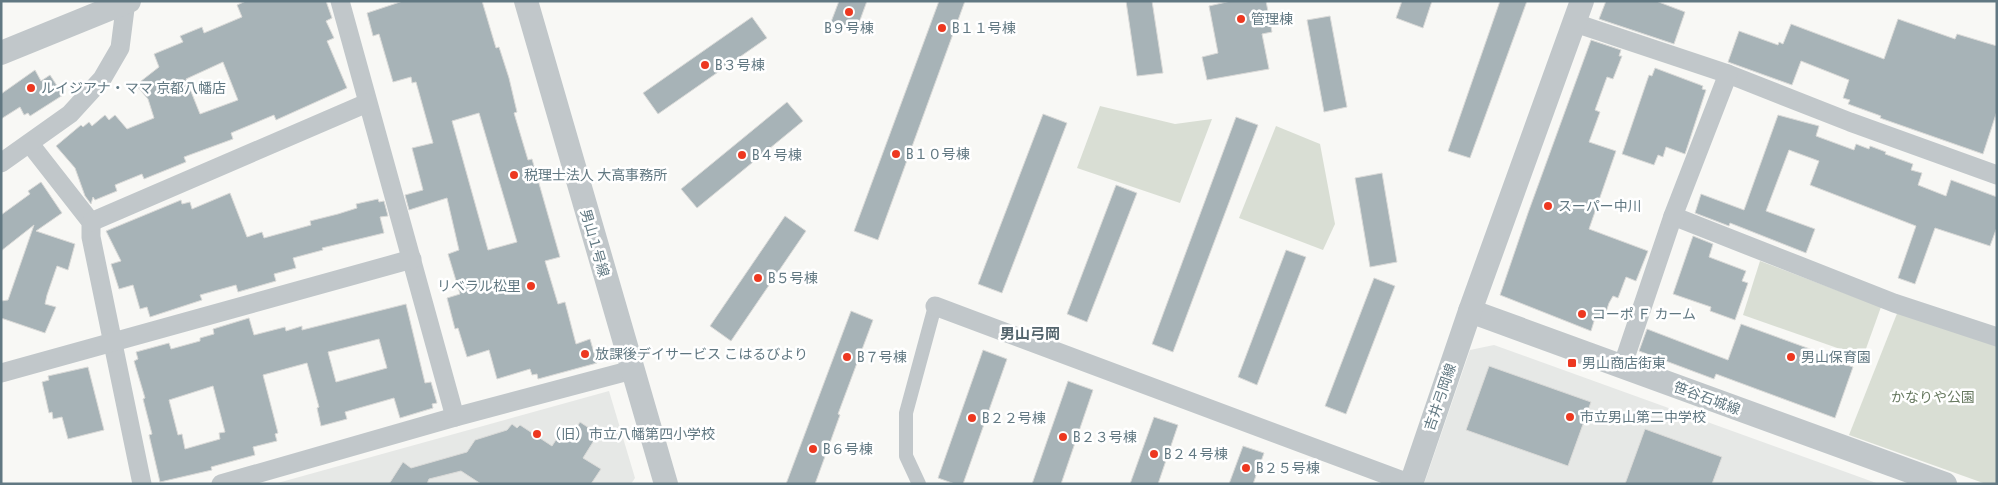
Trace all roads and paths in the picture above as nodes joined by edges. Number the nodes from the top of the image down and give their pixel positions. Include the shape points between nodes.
1 (340, 1) edge
2 (526, 1) edge
3 (127, 2) edge
4 (1579, 12) edge
5 (1, 53) edge
6 (1728, 74) junction
7 (367, 103) junction
8 (30, 144) junction
9 (1, 163) edge
10 (1997, 175) edge
11 (1674, 216) junction
12 (91, 222) junction
13 (412, 259) junction
14 (935, 306) joint
15 (1470, 311) junction
16 (1997, 337) edge
17 (113, 343) junction
18 (1622, 367) junction
19 (632, 370) junction
20 (1, 373) edge
21 (455, 417) junction
22 (142, 484) edge
23 (221, 484) edge
24 (666, 484) edge
25 (919, 484) edge
26 (1411, 484) edge
27 (1945, 484) edge

1 - 7 street
2 - 19 street, 男山１号線
3 - 5 street
3 - 8 street via 120,48 102,79 70,114
4 - 6 street
4 - 15 street, 吉井弓岡線
6 - 10 street
6 - 11 street
7 - 12 street
7 - 13 street
8 - 9 street
8 - 12 street
11 - 16 street via 1894,303
11 - 18 street
12 - 17 street via 91,237
13 - 17 street
13 - 21 street
14 - 25 street via 906,413 906,456
14 - 26 street
15 - 18 street, 笹谷石城線
15 - 26 street, 吉井弓岡線
17 - 20 street
17 - 22 street
18 - 27 street, 笹谷石城線
19 - 21 street
19 - 24 street, 男山１号線
21 - 23 street

